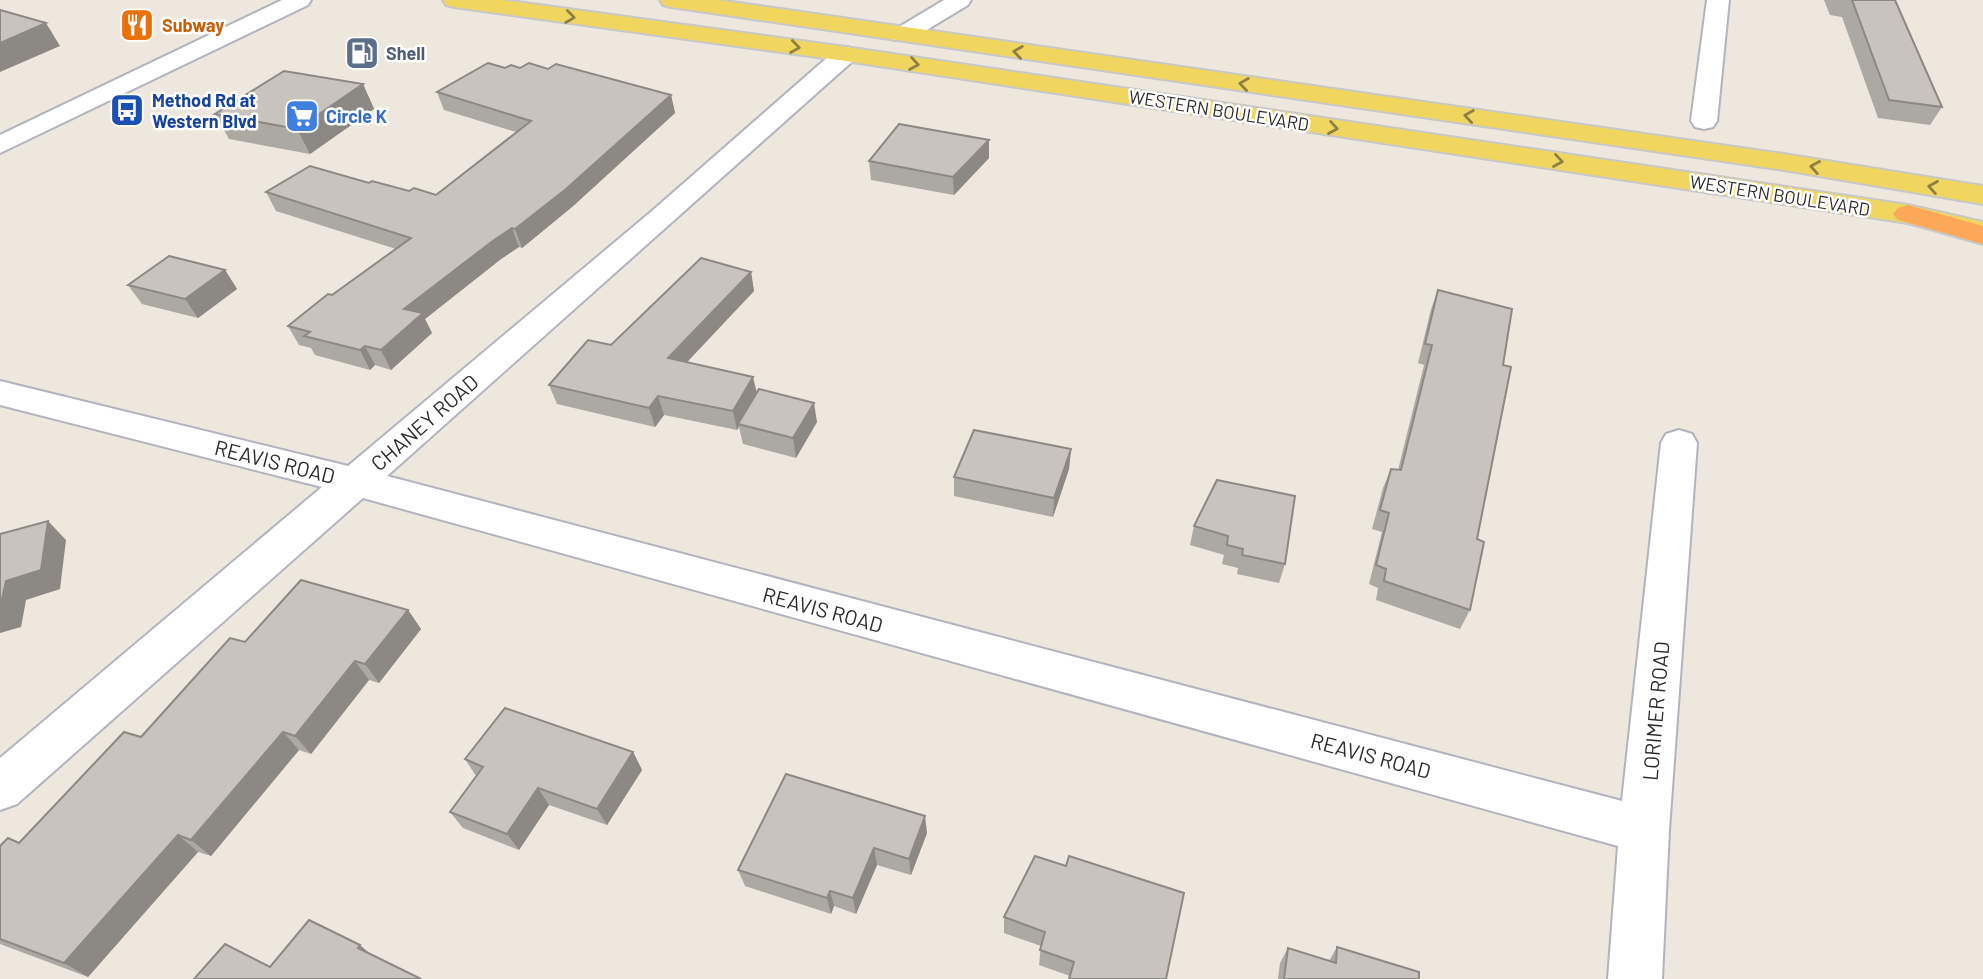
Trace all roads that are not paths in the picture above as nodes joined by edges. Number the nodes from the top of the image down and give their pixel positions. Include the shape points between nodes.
1 (300, 0) edge
2 (454, 0) edge
3 (671, 0) edge
4 (960, 0) edge
5 (1718, 0) edge
6 (902, 35) junction
7 (846, 54) junction
8 (1704, 121) dead end
9 (0, 145) edge
10 (1983, 195) edge
11 (1908, 214) joint
12 (1983, 233) edge
13 (0, 393) edge
14 (1679, 443) dead end
15 (356, 482) junction
16 (0, 788) edge
17 (1644, 830) junction
18 (1635, 979) edge

1 - 9 street
2 -> 7 main road, WESTERN BOULEVARD
3 - 6 main road, WESTERN BOULEVARD
4 - 6 street
5 - 8 street
10 -> 6 main road, WESTERN BOULEVARD via 1784,162
7 -> 11 main road, WESTERN BOULEVARD
7 - 15 street, CHANEY ROAD
11 - 12 highway
13 - 15 street, REAVIS ROAD
14 - 17 street, LORIMER ROAD
15 - 16 street, CHANEY ROAD
15 - 17 street, REAVIS ROAD
17 - 18 street, LORIMER ROAD

